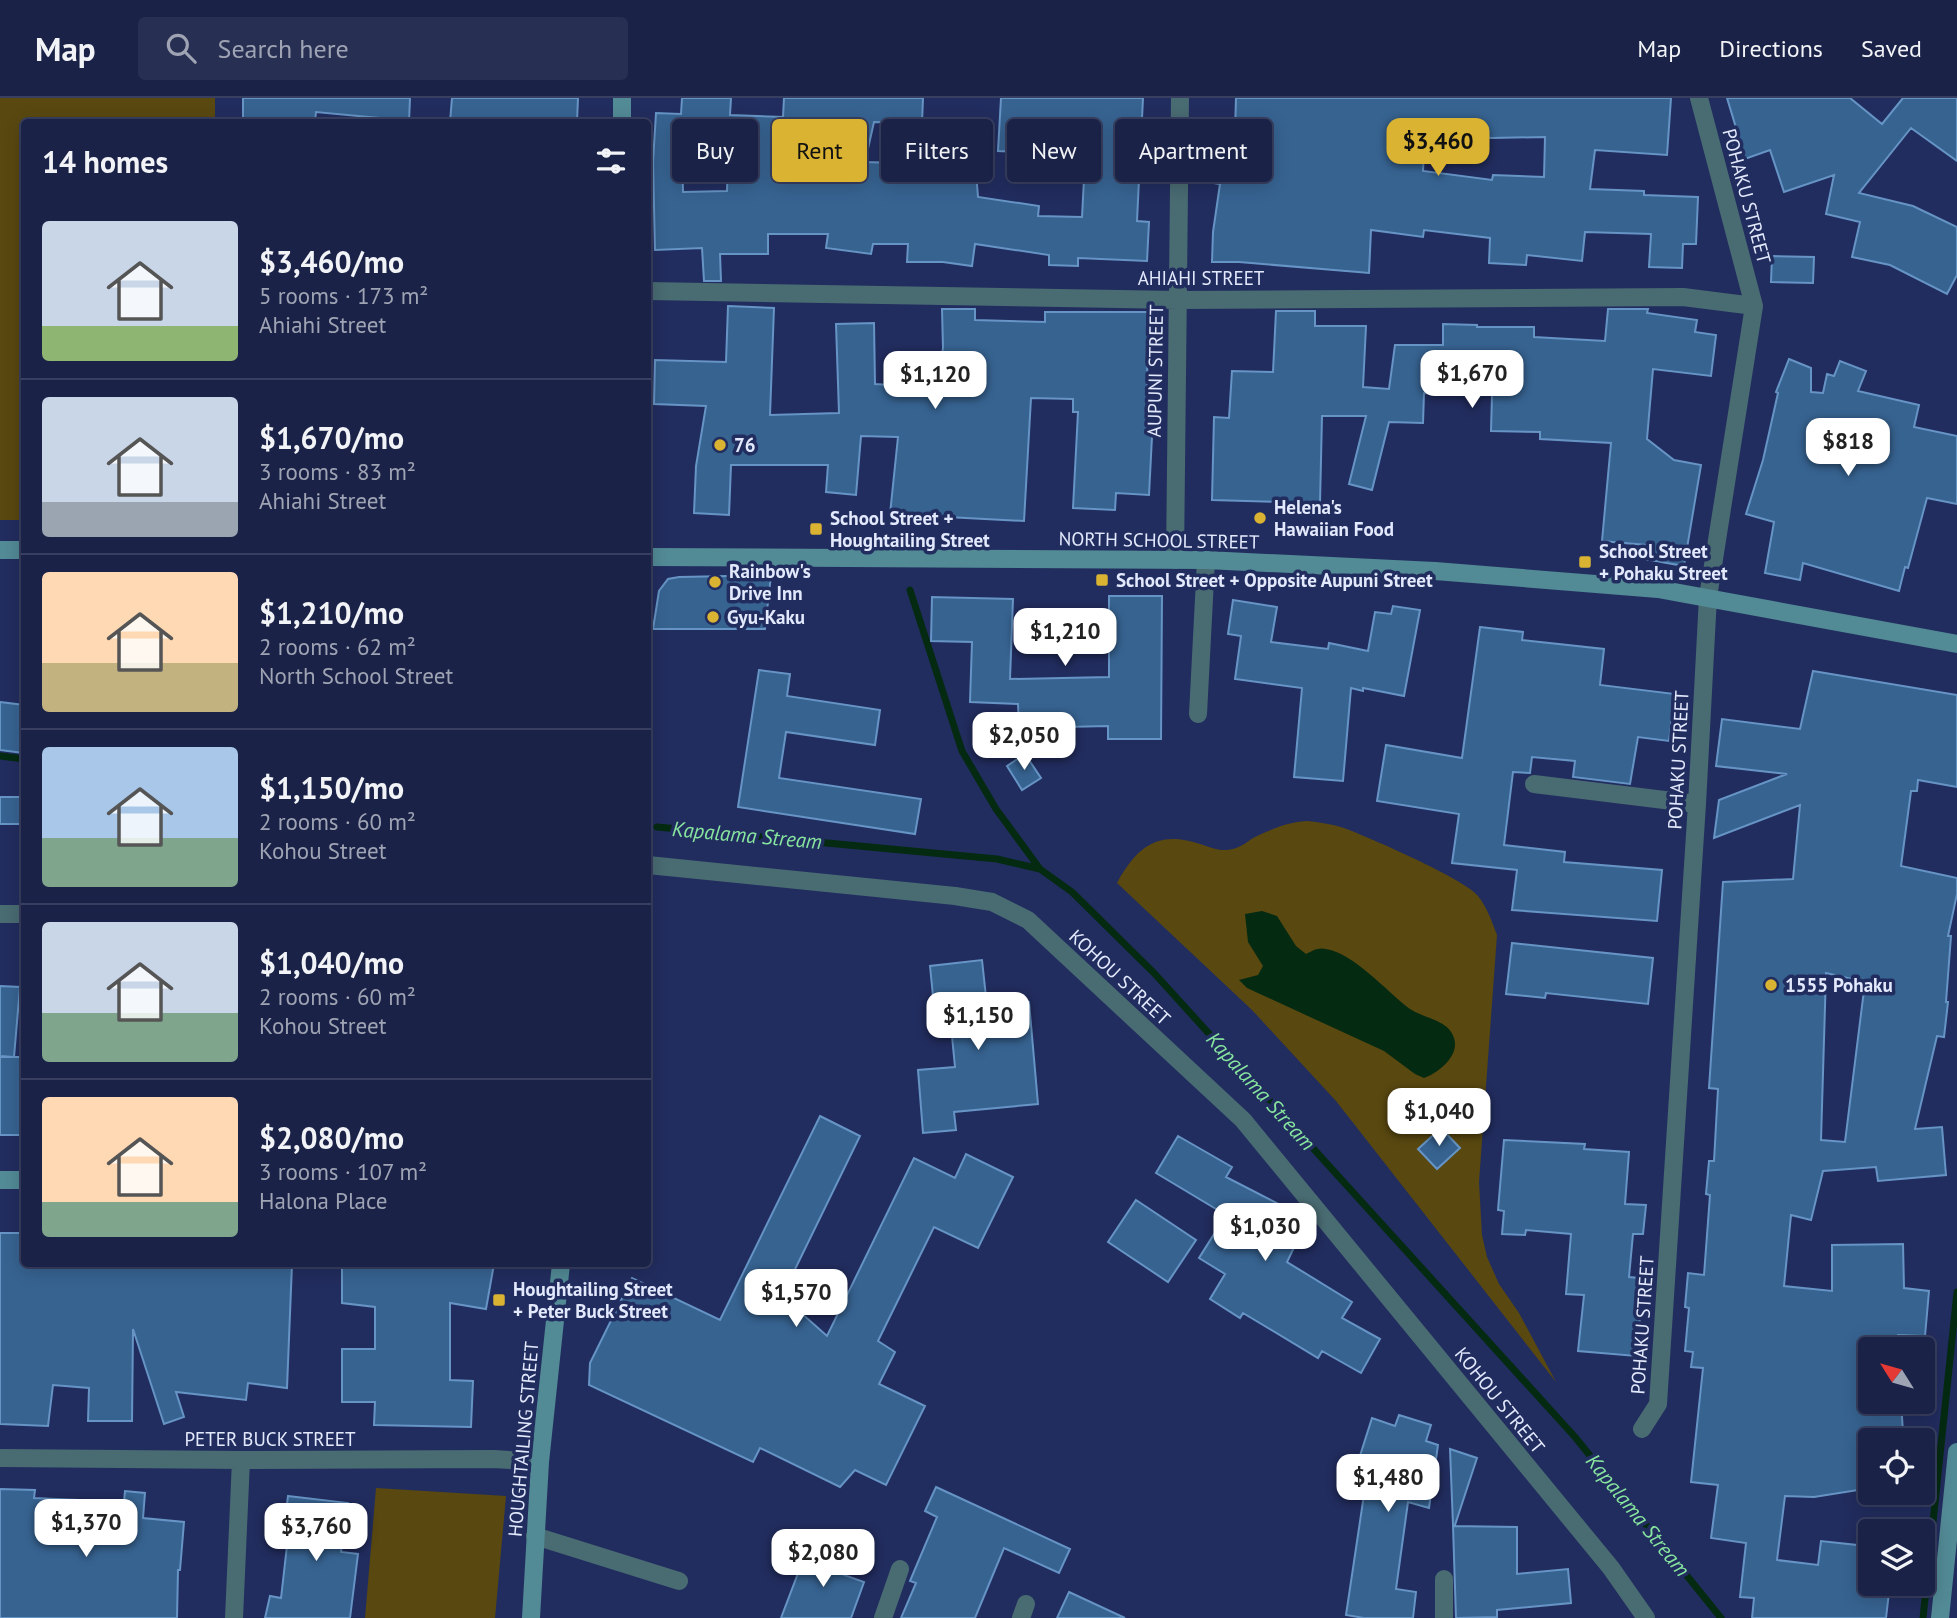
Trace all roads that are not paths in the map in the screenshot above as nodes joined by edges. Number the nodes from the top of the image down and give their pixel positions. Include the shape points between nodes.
1 (622, 98) edge
2 (1181, 98) edge
3 (1699, 98) edge
4 (622, 119) edge
5 (651, 291) edge
6 (1177, 300) junction
7 (1754, 306) junction
8 (0, 550) edge
9 (21, 550) edge
10 (651, 558) edge
11 (1175, 560) junction
12 (1206, 560) junction
13 (1708, 597) junction
14 (1957, 644) edge
15 (1198, 714) dead end
16 (1534, 784) dead end
17 (1697, 804) junction
18 (651, 865) edge
19 (0, 914) edge
20 (21, 914) edge
21 (0, 1180) edge
22 (21, 1180) edge
23 (561, 1267) edge
24 (1642, 1429) dead end
25 (1957, 1452) edge
26 (0, 1458) edge
27 (241, 1460) junction
28 (540, 1462) junction
29 (535, 1536) junction
30 (900, 1569) dead end
31 (1444, 1579) dead end
32 (680, 1581) dead end
33 (234, 1618) edge
34 (531, 1618) edge
35 (883, 1618) edge
36 (1444, 1618) edge
37 (1646, 1618) edge
38 (1940, 1618) edge

1 - 4 main road
2 - 6 street, AUPUNI STREET
3 - 7 street, POHAKU STREET
5 - 6 street, AHIAHI STREET
6 - 7 street, AHIAHI STREET via 1683,297
6 - 11 street, AUPUNI STREET
7 - 13 street, POHAKU STREET
8 - 9 main road
10 - 11 main road, NORTH SCHOOL STREET
11 - 12 main road, NORTH SCHOOL STREET
12 - 13 main road, NORTH SCHOOL STREET via 1435,571
12 - 15 street
13 - 14 main road, NORTH SCHOOL STREET
13 - 17 street, POHAKU STREET
16 - 17 street
17 - 24 street, POHAKU STREET via 1658,1404
18 - 37 street, KOHOU STREET via 955,896 992,902 1028,920 1243,1120 1611,1568
19 - 20 street
21 - 22 main road
23 - 28 main road, HOUGHTAILING STREET
25 - 38 main road
26 - 27 street, PETER BUCK STREET
27 - 28 street, PETER BUCK STREET
27 - 33 street
28 - 29 main road, HOUGHTAILING STREET
29 - 32 street
29 - 34 main road, HOUGHTAILING STREET
30 - 35 street
31 - 36 street

